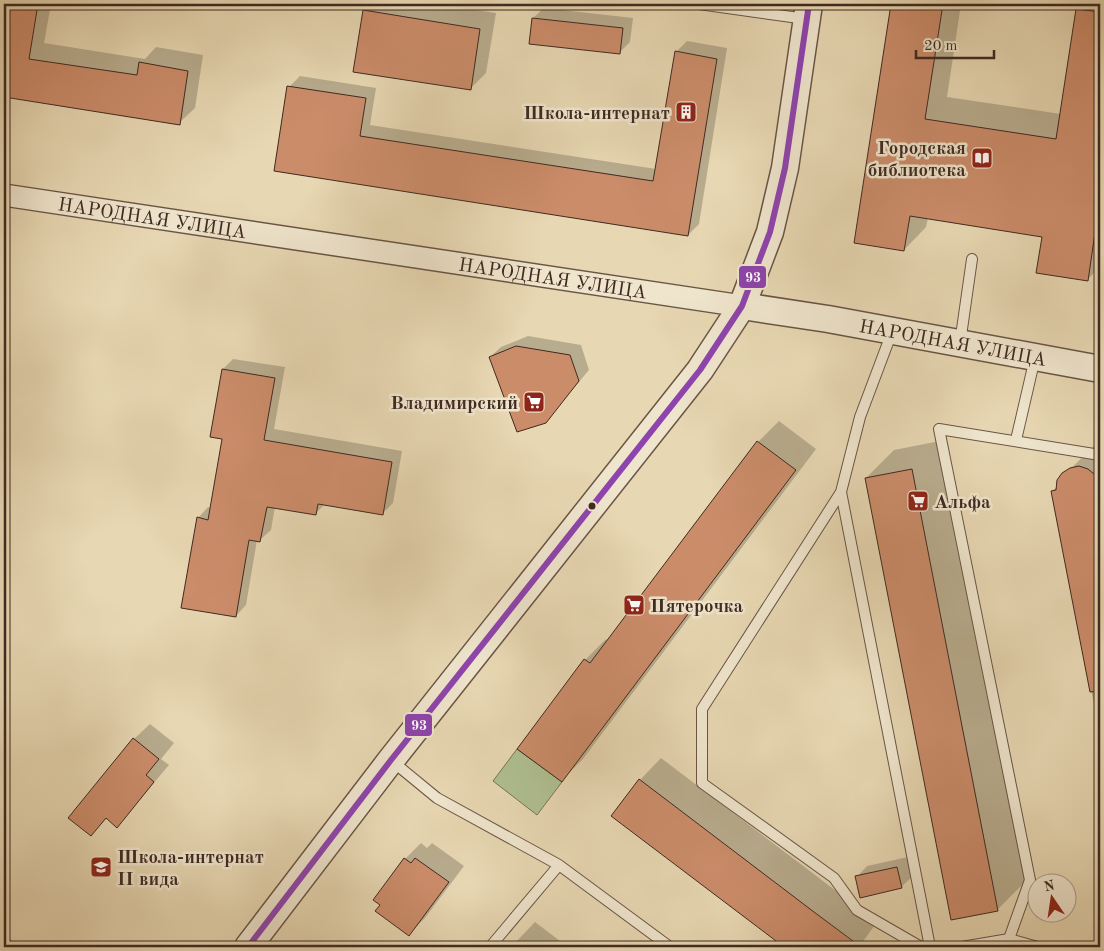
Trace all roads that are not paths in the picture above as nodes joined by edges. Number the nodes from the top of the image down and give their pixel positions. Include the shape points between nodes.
1 (699, 4) edge
2 (808, 11) edge
3 (4, 195) edge
4 (972, 260) dead end
5 (742, 306) junction
6 (892, 332) junction
7 (959, 344) junction
8 (1035, 357) junction
9 (1100, 369) edge
10 (1016, 440) junction
11 (1100, 455) edge
12 (841, 492) junction
13 (391, 760) junction
14 (559, 865) junction
15 (1010, 939) junction
16 (248, 947) edge
17 (490, 947) edge
18 (670, 947) edge
19 (921, 947) edge
20 (930, 947) edge
21 (962, 947) edge
22 (1038, 947) edge

1 - 2 lane
2 - 5 street via 784,168 770,232
3 - 5 street, НАРОДНАЯ УЛИЦА
4 - 7 lane
5 - 6 street, НАРОДНАЯ УЛИЦА via 828,318
5 - 13 street via 700,370
6 - 7 street, НАРОДНАЯ УЛИЦА
6 - 12 lane via 860,417
7 - 8 street, НАРОДНАЯ УЛИЦА
8 - 9 street, НАРОДНАЯ УЛИЦА
8 - 10 lane
10 - 11 lane
10 - 15 lane via 939,429 1030,880
12 - 19 lane via 702,709 702,784 834,878 857,910
12 - 20 lane
13 - 14 lane via 437,798
13 - 16 street
14 - 17 lane
14 - 18 lane
15 - 21 lane
15 - 22 lane

